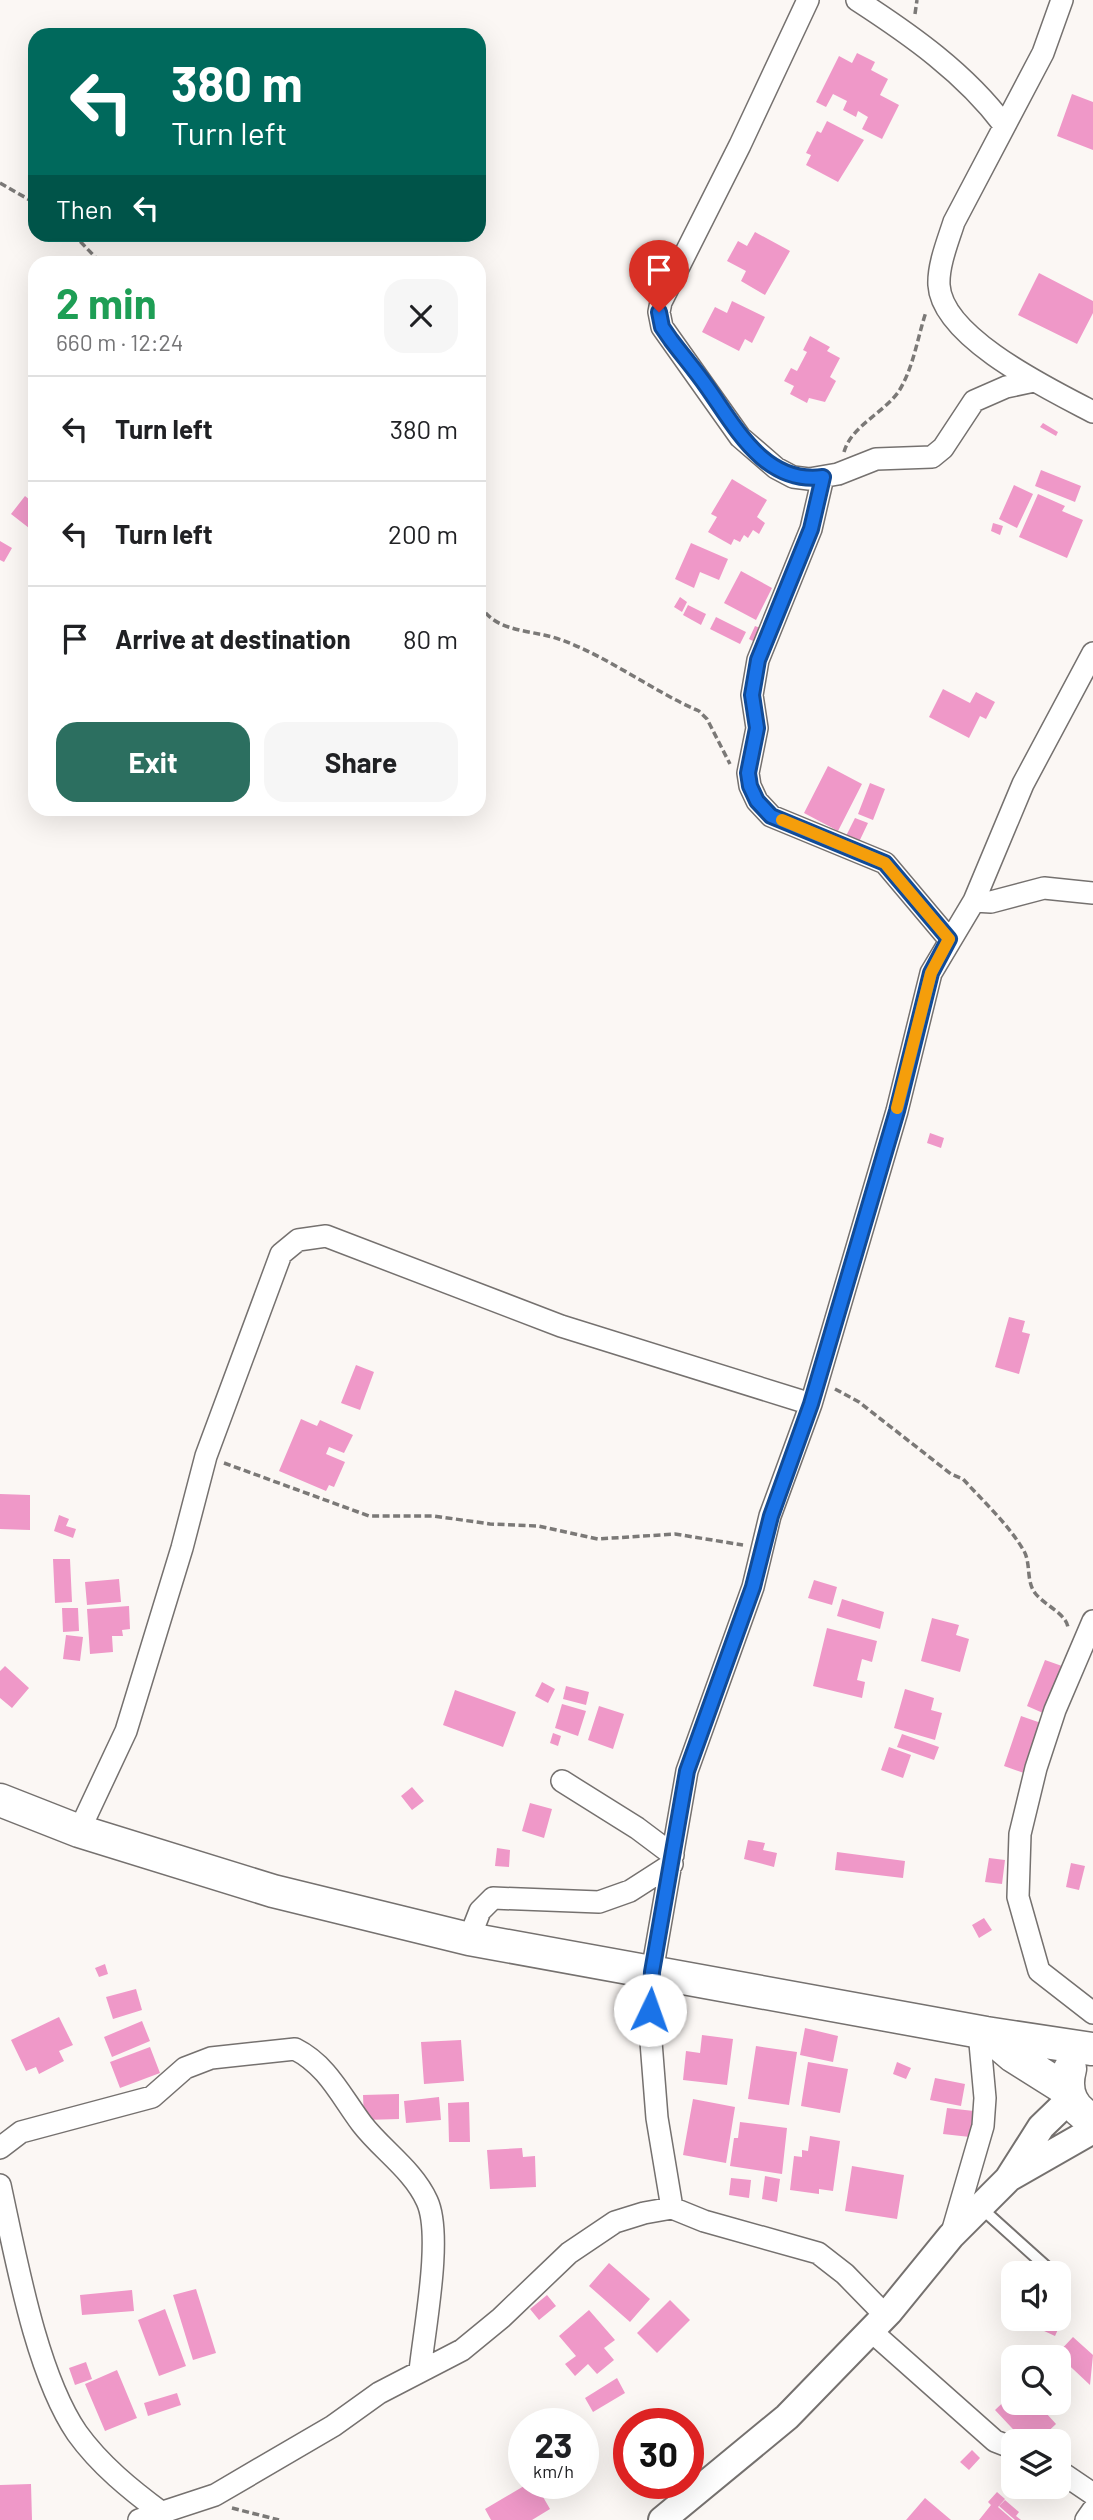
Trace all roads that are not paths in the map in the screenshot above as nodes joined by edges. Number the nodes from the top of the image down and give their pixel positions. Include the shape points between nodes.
1 (808, 0) edge
2 (858, 0) edge
3 (1062, 0) edge
4 (1004, 125) junction
5 (1034, 381) junction
6 (1093, 412) edge
7 (830, 475) junction
8 (1093, 653) edge
9 (1093, 893) edge
10 (974, 901) junction
11 (949, 939) junction
12 (811, 1404) junction
13 (1093, 1621) edge
14 (562, 1781) dead end
15 (0, 1801) edge
16 (79, 1830) junction
17 (672, 1859) junction
18 (469, 1939) junction
19 (652, 1972) junction
20 (1093, 2013) edge
21 (982, 2032) junction
22 (1092, 2049) edge
23 (1077, 2103) edge
24 (1093, 2130) edge
25 (2, 2142) edge
26 (1007, 2179) junction
27 (0, 2185) edge
28 (979, 2207) junction
29 (673, 2208) junction
30 (951, 2236) junction
31 (1040, 2261) edge
32 (878, 2323) junction
33 (420, 2371) junction
34 (1001, 2442) edge
35 (1071, 2479) edge
36 (1093, 2494) edge
37 (1093, 2510) edge
38 (162, 2513) junction
39 (139, 2520) edge
40 (662, 2520) edge
41 (1086, 2520) edge

1 - 7 street via 659,312 662,327 740,437 793,477
2 - 4 street via 963,78
3 - 4 street via 1043,53
4 - 5 street via 954,222 939,286 958,325
5 - 6 street
5 - 7 street via 974,401 932,457 876,459
7 - 11 street via 758,660 752,695 757,728 748,773 750,786 771,816 885,863
8 - 10 street via 1023,784
9 - 10 street via 1044,888 991,902
10 - 11 street
11 - 12 street via 931,973 897,1111
12 - 16 street via 561,1326 326,1236 298,1240 281,1254 206,1456 125,1731
12 - 17 street via 687,1771
13 - 20 street via 1036,1768 1020,1835 1018,1896 1040,1971
14 - 17 street
15 - 16 main road
16 - 18 main road via 272,1891
17 - 18 street via 630,1891 599,1902 493,1898 480,1911
17 - 19 street
18 - 19 main road
19 - 21 main road
19 - 29 street via 650,2029 657,2118
21 - 22 main road
21 - 23 main road
21 - 30 street via 983,2126
22 - 23 main road via 1069,2070
23 - 26 street via 1041,2127
24 - 26 street
25 - 33 street via 21,2132 152,2098 185,2068 211,2057 295,2049 305,2054 327,2073 363,2125 410,2175 427,2201 433,2246
26 - 28 street
27 - 38 street via 50,2383 78,2433 122,2484
28 - 30 street
28 - 31 lane
29 - 32 street via 818,2253 845,2274
29 - 33 street via 615,2222 569,2253 462,2350
30 - 32 street
32 - 34 street via 988,2435
32 - 40 street via 787,2417
33 - 38 street via 215,2495
35 - 36 street
37 - 41 street
38 - 39 street

